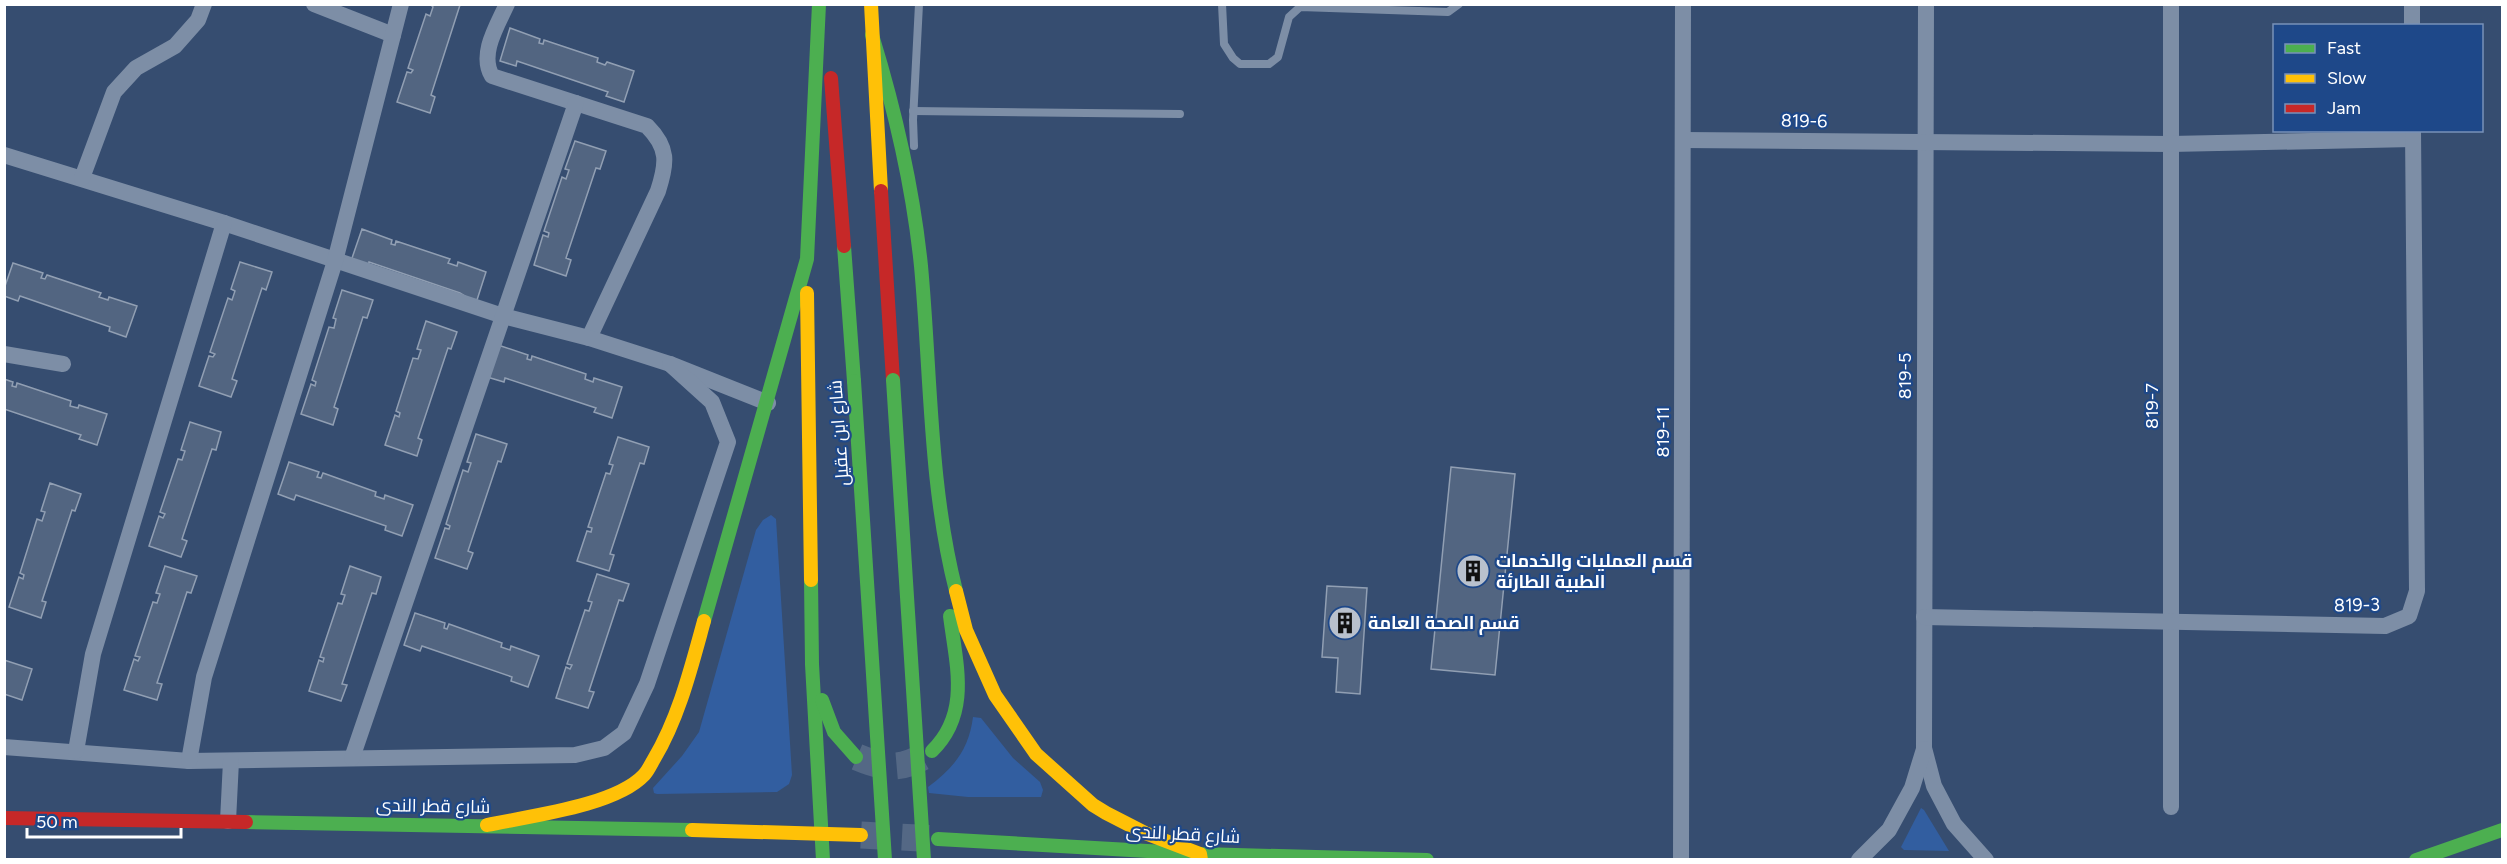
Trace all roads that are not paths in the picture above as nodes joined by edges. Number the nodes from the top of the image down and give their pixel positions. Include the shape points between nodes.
1 (204, 4) edge
2 (314, 4) edge
3 (401, 4) edge
4 (507, 4) edge
5 (819, 4) edge
6 (828, 4) edge
7 (871, 4) edge
8 (919, 4) edge
9 (1222, 4) edge
10 (1459, 4) edge
11 (1683, 4) edge
12 (1926, 4) edge
13 (2171, 4) edge
14 (2412, 4) edge
15 (2412, 24) edge
16 (393, 35) junction
17 (872, 35) junction
18 (576, 103) junction
19 (913, 111) junction
20 (1180, 114) dead end
21 (2412, 134) edge
22 (1683, 140) junction
23 (1925, 142) junction
24 (2171, 144) junction
25 (4, 155) edge
26 (82, 178) junction
27 (224, 223) junction
28 (916, 231) junction
29 (807, 259) junction
30 (335, 261) junction
31 (503, 316) junction
32 (589, 338) junction
33 (4, 354) edge
34 (63, 364) dead end
35 (670, 364) junction
36 (768, 404) junction
37 (941, 530) junction
38 (1924, 617) junction
39 (2171, 623) junction
40 (812, 664) junction
41 (4, 747) edge
42 (1924, 748) junction
43 (932, 751) tunnel mouth
44 (76, 752) junction
45 (856, 757) tunnel mouth
46 (352, 759) junction
47 (189, 761) junction
48 (231, 761) junction
49 (2171, 807) dead end
50 (4, 818) edge
51 (228, 821) junction
52 (487, 825) junction
53 (2502, 830) edge
54 (822, 834) junction
55 (861, 836) tunnel mouth
56 (938, 839) tunnel mouth
57 (1201, 857) edge
58 (823, 860) edge
59 (885, 860) edge
60 (924, 860) edge
61 (1427, 860) edge
62 (1681, 860) edge
63 (1859, 860) edge
64 (1986, 860) edge
65 (2416, 860) edge

1 - 26 street via 198,20 175,46 136,68 114,92
2 - 16 street
3 - 16 street
4 - 18 street via 487,52 486,66 492,76
5 - 29 main road
6 - 59 main road, شارع ابن عقيل, bridge via 832,111
7 - 17 main road
8 - 19 lane
9 - 10 lane via 1224,44 1240,64 1269,64 1278,57 1289,17 1300,7 1448,12
11 - 22 street, 819-11
12 - 23 street, 819-5
13 - 24 street, 819-7
14 - 15 street
16 - 30 street
17 - 28 main road via 894,112
17 - 60 main road, bridge
18 - 31 street
18 - 32 street via 647,126 660,139 666,165 658,191
19 - 20 lane
19 - 28 lane
21 - 24 street, 819-6
21 - 39 street, 819-3 via 2417,591 2409,616 2385,626
22 - 23 street, 819-6
22 - 62 street, 819-11
23 - 24 street, 819-6
23 - 38 street, 819-5
24 - 39 street, 819-7
25 - 26 street
26 - 27 street
27 - 30 street
27 - 44 street via 93,654
28 - 37 main road
29 - 36 main road
29 - 40 main road
30 - 31 street
30 - 47 street via 204,677
31 - 32 street
31 - 46 street
32 - 35 street
33 - 34 street
35 - 36 street
35 - 46 street via 712,402 728,442 647,684 624,733 604,748 575,754
36 - 52 main road via 686,684 664,742 644,775 594,802
37 - 43 main road via 958,687 948,734
37 - 57 main road via 961,614 981,670 1010,722 1048,767 1093,805 1145,834
38 - 39 street, 819-3
38 - 42 street, 819-5
39 - 49 street, 819-7
40 - 45 main road via 828,724
40 - 54 main road
41 - 44 street
42 - 63 street, 819-5 via 1912,788 1889,830
42 - 64 street, 819-5 via 1934,786 1954,824
44 - 47 street
46 - 48 street
47 - 48 street
48 - 51 street
50 - 51 main road, شارع قطر الندى
51 - 52 main road, شارع قطر الندى
52 - 54 main road, شارع قطر الندى
53 - 65 main road
54 - 55 main road, شارع قطر الندى
54 - 58 main road
56 - 57 main road, شارع قطر الندى
57 - 61 main road, شارع قطر الندى

